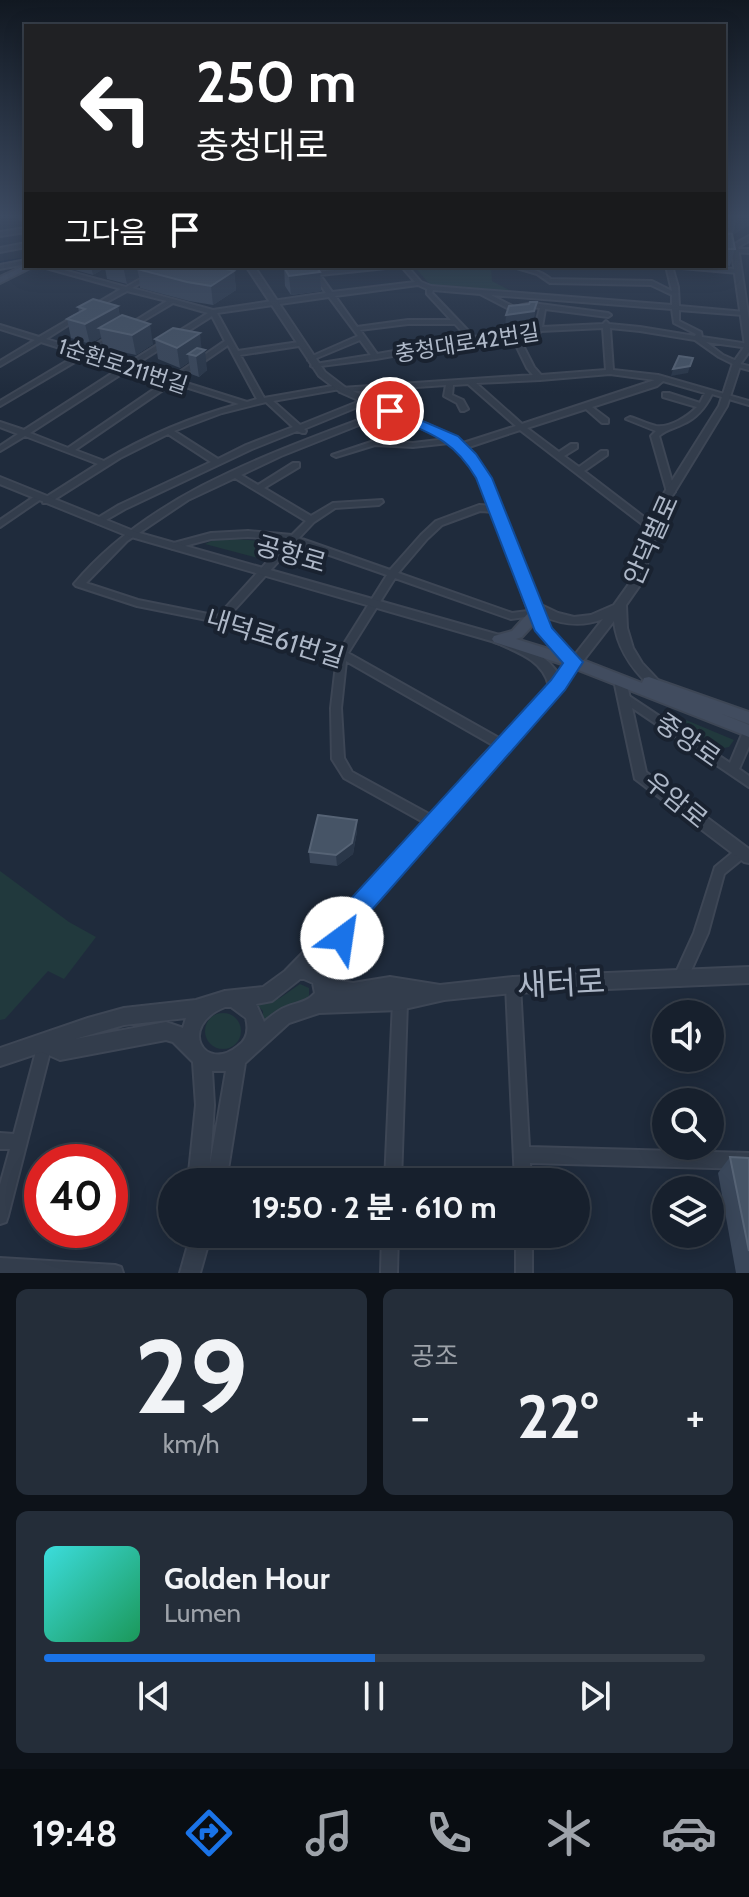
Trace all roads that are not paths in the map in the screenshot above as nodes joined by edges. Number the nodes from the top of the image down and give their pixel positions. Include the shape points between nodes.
1 (73, 274) edge
2 (104, 274) edge
3 (152, 274) edge
4 (255, 274) edge
5 (316, 274) edge
6 (411, 274) edge
7 (535, 274) edge
8 (542, 274) edge
9 (671, 274) edge
10 (738, 274) edge
11 (94, 280) junction
12 (419, 283) junction
13 (430, 288) junction
14 (127, 289) junction
15 (481, 292) junction
16 (331, 295) junction
17 (676, 295) junction
18 (530, 296) junction
19 (172, 301) junction
20 (272, 302) junction
21 (610, 302) junction
22 (677, 308) junction
23 (542, 309) junction
24 (213, 312) junction
25 (743, 313) junction
26 (608, 315) junction
27 (557, 321) dead end
28 (458, 322) junction
29 (747, 323) edge
30 (605, 326) junction
31 (1, 328) edge
32 (356, 329) junction
33 (557, 330) junction
34 (538, 332) junction
35 (514, 334) junction
36 (362, 337) junction
37 (39, 339) junction
38 (473, 339) junction
39 (698, 339) junction
40 (228, 342) junction
41 (299, 344) junction
42 (749, 346) edge
43 (84, 353) junction
44 (235, 354) junction
45 (376, 357) junction
46 (313, 362) junction
47 (0, 364) edge
48 (737, 364) junction
49 (129, 367) junction
50 (749, 368) edge
51 (610, 372) junction
52 (658, 377) junction
53 (540, 378) junction
54 (173, 382) junction
55 (471, 383) junction
56 (450, 384) junction
57 (341, 389) junction
58 (709, 392) junction
59 (666, 395) dead end
60 (727, 397) junction
61 (265, 401) junction
62 (368, 401) junction
63 (749, 403) edge
64 (0, 404) edge
65 (246, 404) junction
66 (701, 407) junction
67 (589, 408) junction
68 (464, 409) dead end
69 (390, 411) junction
70 (718, 414) junction
71 (630, 419) dead end
72 (605, 421) dead end
73 (0, 424) edge
74 (298, 428) junction
75 (522, 428) junction
76 (661, 430) junction
77 (168, 431) junction
78 (27, 433) junction
79 (313, 440) junction
80 (459, 443) junction
81 (574, 446) dead end
82 (0, 449) edge
83 (70, 450) junction
84 (604, 453) dead end
85 (336, 455) dead end
86 (559, 456) junction
87 (266, 459) junction
88 (217, 462) junction
89 (104, 464) junction
90 (296, 465) dead end
91 (287, 470) junction
92 (579, 471) junction
93 (236, 475) junction
94 (0, 480) edge
95 (258, 488) junction
96 (671, 492) junction
97 (42, 499) junction
98 (379, 502) dead end
99 (496, 509) junction
100 (311, 520) junction
101 (99, 521) junction
102 (0, 524) edge
103 (654, 529) junction
104 (132, 534) junction
105 (291, 538) junction
106 (173, 546) junction
107 (264, 571) junction
108 (393, 573) junction
109 (375, 604) junction
110 (620, 605) junction
111 (534, 610) junction
112 (221, 618) junction
113 (499, 639) junction
114 (342, 654) junction
115 (573, 662) junction
116 (620, 680) junction
117 (654, 683) junction
118 (556, 687) junction
119 (626, 698) junction
120 (749, 718) edge
121 (749, 732) edge
122 (502, 745) junction
123 (733, 771) junction
124 (749, 782) edge
125 (434, 823) junction
126 (746, 854) edge
127 (749, 975) edge
128 (311, 977) junction
129 (680, 979) junction
130 (513, 985) junction
131 (444, 992) junction
132 (236, 1000) junction
133 (400, 1002) junction
134 (318, 1005) junction
135 (204, 1007) junction
136 (253, 1043) junction
137 (45, 1044) junction
138 (196, 1052) junction
139 (0, 1057) edge
140 (237, 1060) junction
141 (0, 1141) edge
142 (19, 1142) junction
143 (523, 1155) junction
144 (749, 1161) edge
145 (200, 1168) edge
146 (218, 1168) edge
147 (394, 1168) edge
148 (523, 1168) edge
149 (0, 1216) edge
150 (195, 1248) edge
151 (390, 1248) edge
152 (524, 1248) edge
153 (0, 1266) edge
154 (115, 1273) edge
155 (190, 1273) edge
156 (389, 1273) edge
157 (524, 1273) edge

1 - 11 street
2 - 11 street
3 - 14 street
4 - 20 street
5 - 16 street, 충청대로42번길
6 - 12 street
7 - 18 street
8 - 17 street via 558,282 652,283
9 - 17 street
10 - 25 street
11 - 14 street
12 - 13 street
12 - 16 street
13 - 15 street
13 - 28 street
14 - 19 street
14 - 37 street
15 - 18 street
15 - 23 street via 513,309
16 - 20 street
16 - 32 street, 충청대로42번길
17 - 22 street
18 - 21 street
19 - 24 street
19 - 43 street
20 - 24 street
20 - 41 street
21 - 22 street
21 - 26 street
22 - 25 street
22 - 39 street via 676,322 699,333
23 - 26 street
23 - 34 street
24 - 40 street
24 - 49 street
25 - 29 street
26 - 30 street
27 - 33 street, 충청대로42번길
28 - 32 street
28 - 38 street
29 - 42 street
30 - 33 street, 충청대로42번길
30 - 39 street, 충청대로42번길
30 - 51 street
31 - 37 street, 1순환로211번길
32 - 36 street, 충청대로42번길
33 - 34 street, 충청대로42번길
34 - 35 street, 충청대로42번길
35 - 38 street, 충청대로42번길
35 - 53 street
36 - 45 street, 충청대로42번길
36 - 46 street
37 - 43 street, 1순환로211번길
37 - 47 street
38 - 45 street, 충청대로42번길
39 - 42 street, 충청대로42번길
39 - 48 street
40 - 44 street
40 - 54 street
41 - 44 street
41 - 46 street
42 - 48 street, 안덕벌로
43 - 49 street, 1순환로211번길
43 - 64 street
44 - 61 street
45 - 46 street, 충청대로42번길
46 - 57 street
48 - 50 street
48 - 60 street, 안덕벌로
49 - 54 street, 1순환로211번길
49 - 78 street
51 - 52 street
51 - 53 street
52 - 58 street
52 - 67 street via 654,384
53 - 55 street
54 - 65 street, 1순환로211번길
54 - 83 street
55 - 56 street
55 - 75 street
56 - 57 street
56 - 68 street via 448,396
57 - 61 street
57 - 62 street
58 - 60 street
58 - 66 street
59 - 66 street
60 - 63 street
60 - 70 street, 안덕벌로
61 - 65 street
61 - 74 street
62 - 69 street
62 - 74 street
65 - 77 street
66 - 70 street
66 - 76 street via 676,426
67 - 72 street
67 - 75 street
69 - 79 street
69 - 80 street
70 - 96 street, 안덕벌로
71 - 76 street
73 - 78 street
74 - 79 street
74 - 88 street
75 - 80 street
75 - 86 street
76 - 96 street via 655,436
77 - 88 street
77 - 89 street
78 - 82 street
78 - 83 street
79 - 87 street
80 - 85 street via 374,443
80 - 99 street via 484,478
81 - 86 street
83 - 89 street
84 - 92 street
86 - 92 street
87 - 91 street
87 - 93 street
88 - 101 street
89 - 97 street
90 - 91 street
91 - 95 street
92 - 103 street
93 - 95 street
93 - 104 street via 185,498
94 - 97 street, 공항로
95 - 100 street
96 - 103 street, 안덕벌로
97 - 101 street, 공항로
97 - 102 street
98 - 100 street via 333,506
99 - 108 street via 479,508 439,523
99 - 111 street
100 - 105 street
101 - 104 street, 공항로
103 - 110 street, 안덕벌로 via 634,585
104 - 106 street, 공항로
104 - 112 street, 내덕로61번길 via 79,584 137,603
105 - 106 street via 211,536
105 - 107 street
105 - 108 street
106 - 107 street, 공항로
107 - 109 street, 공항로
107 - 112 street
108 - 109 street
108 - 111 street via 511,616
109 - 113 street, 공항로
109 - 114 street
110 - 111 street via 579,623
110 - 115 street, 안덕벌로
110 - 117 street via 623,643
111 - 113 main road via 517,634
111 - 115 street via 549,637
112 - 114 street, 내덕로61번길
113 - 115 main road, 공항로
113 - 118 street via 546,664
114 - 122 street, 내덕로61번길
114 - 125 street via 338,759 348,775
115 - 116 main road, 공항로
115 - 118 street, 안덕벌로
116 - 117 main road
116 - 119 street, 우암로
116 - 121 main road, 공항로
117 - 120 main road
118 - 122 street, 안덕벌로
119 - 123 street, 중앙로
119 - 126 street, 우암로 via 640,775
121 - 123 street
122 - 125 street, 안덕벌로
123 - 124 street, 중앙로
125 - 128 street, 안덕벌로 via 345,923
126 - 129 street via 719,871 701,933
127 - 129 street, 새터로
128 - 131 street via 353,991 390,985
128 - 132 street, 안덕벌로 via 266,995
128 - 134 street via 324,995
129 - 130 street, 새터로
130 - 131 street, 새터로
130 - 143 street
131 - 133 street
132 - 135 street
132 - 136 street via 253,1012
133 - 134 street
133 - 147 street
134 - 136 street via 287,1014
135 - 137 street via 87,1026
135 - 138 street via 191,1025
136 - 140 street
137 - 138 street via 60,1051 166,1031
137 - 139 street
137 - 142 street
138 - 140 street via 215,1065
138 - 145 street via 206,1084
140 - 146 street
141 - 142 street
142 - 149 street
143 - 144 street
143 - 148 street
150 - 155 street
151 - 156 street
152 - 157 street
153 - 154 street

